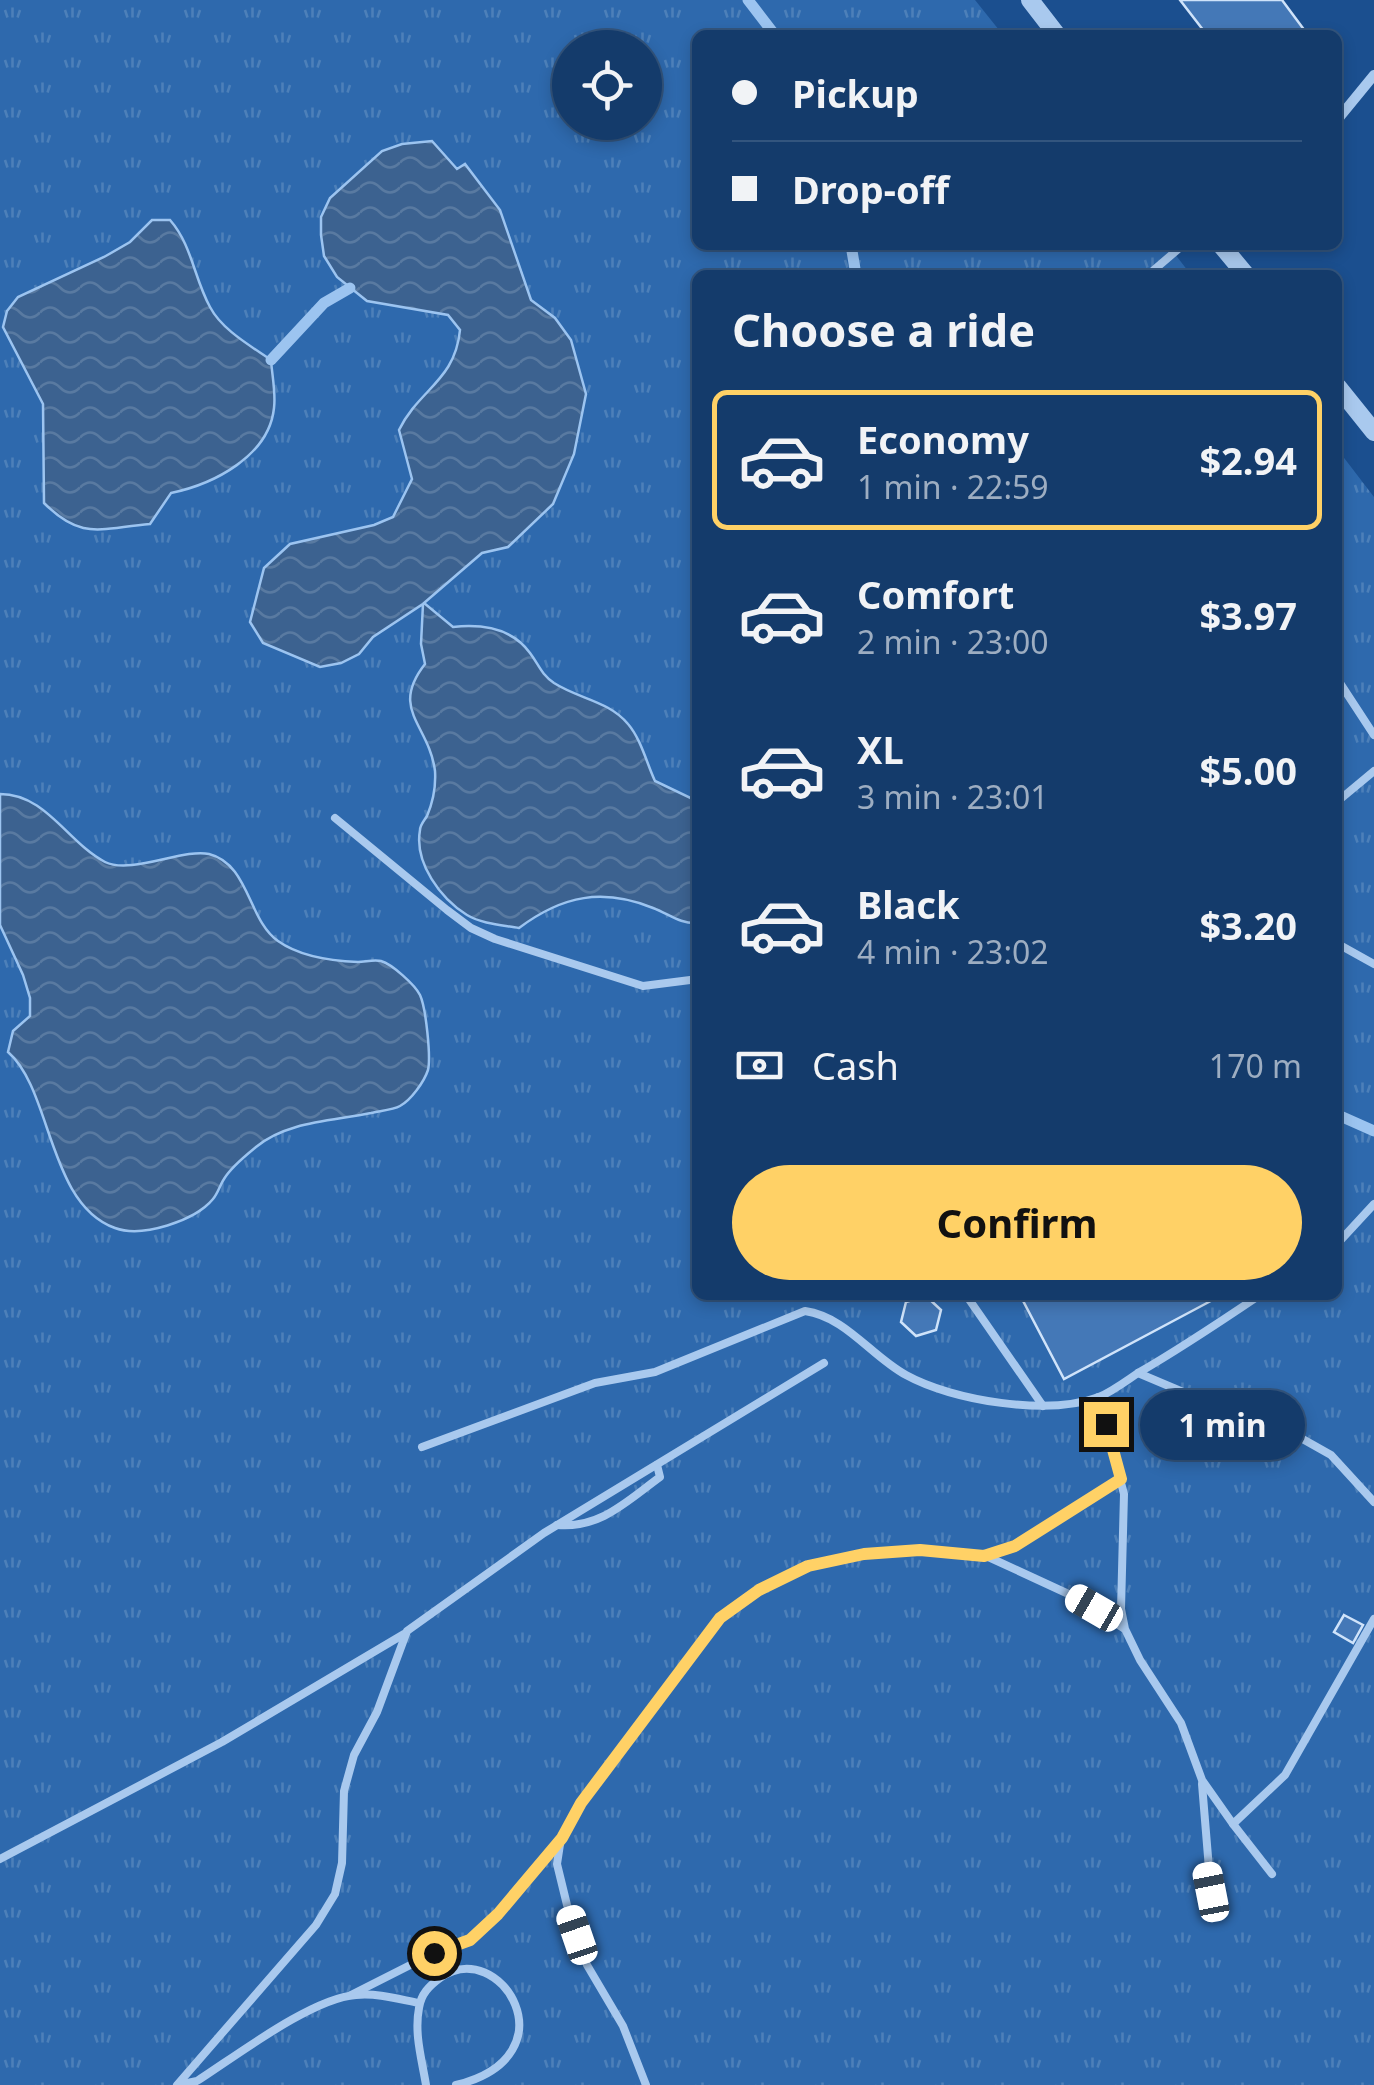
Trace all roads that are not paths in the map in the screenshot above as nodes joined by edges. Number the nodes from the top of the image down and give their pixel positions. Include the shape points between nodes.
1 (1030, 0) edge
2 (1053, 30) edge
3 (1374, 75) edge
4 (1342, 114) edge
5 (1177, 250) edge
6 (1225, 250) edge
7 (1154, 270) edge
8 (1242, 270) edge
9 (1342, 392) edge
10 (1374, 432) edge
11 (1342, 686) edge
12 (1374, 735) edge
13 (1374, 771) edge
14 (1342, 797) edge
15 (335, 818) dead end
16 (1342, 946) edge
17 (1374, 964) edge
18 (692, 980) edge
19 (1374, 1204) edge
20 (1342, 1239) edge
21 (969, 1300) edge
22 (1252, 1300) edge
23 (824, 1363) dead end
24 (1138, 1373) junction
25 (1098, 1397) junction
26 (1042, 1406) junction
27 (422, 1447) dead end
28 (656, 1465) junction
29 (1121, 1479) junction
30 (1374, 1502) edge
31 (557, 1525) junction
32 (984, 1556) junction
33 (1374, 1619) edge
34 (1125, 1629) junction
35 (408, 1631) junction
36 (1202, 1780) junction
37 (1233, 1824) junction
38 (562, 1838) junction
39 (0, 1859) edge
40 (1272, 1874) dead end
41 (1211, 1892) dead end
42 (352, 1994) junction
43 (419, 2003) junction
44 (178, 2085) edge
45 (426, 2085) edge
46 (456, 2085) edge
47 (646, 2085) edge

1 - 2 street
3 - 4 street
5 - 7 lane
6 - 8 street
9 - 10 street
11 - 12 lane
13 - 14 lane
15 - 18 lane via 447,910 496,939 643,986
16 - 17 lane
19 - 20 lane
21 - 26 lane
22 - 24 lane
23 - 28 lane
24 - 25 lane
24 - 30 lane via 1251,1410 1331,1455
25 - 26 lane
25 - 29 lane
26 - 27 lane via 963,1396 909,1377 843,1325 805,1311 656,1372 595,1383
28 - 31 lane
28 - 31 lane via 660,1477 600,1520
29 - 32 lane via 1015,1546
29 - 34 lane
31 - 35 lane
32 - 34 lane via 1075,1597
32 - 38 lane via 864,1554 808,1566 759,1590 720,1618
33 - 37 lane via 1285,1775
34 - 36 lane via 1181,1723
35 - 39 lane via 222,1742
35 - 44 lane via 344,1791 335,1894 316,1925
36 - 37 lane
36 - 41 lane
37 - 40 lane
38 - 42 lane via 470,1940
38 - 47 lane via 557,1864 582,1950
42 - 43 lane
42 - 44 lane via 314,2008 197,2081
43 - 45 lane via 416,2028
43 - 46 lane via 449,1972 481,1971 503,1983 515,2001 517,2043 504,2064

